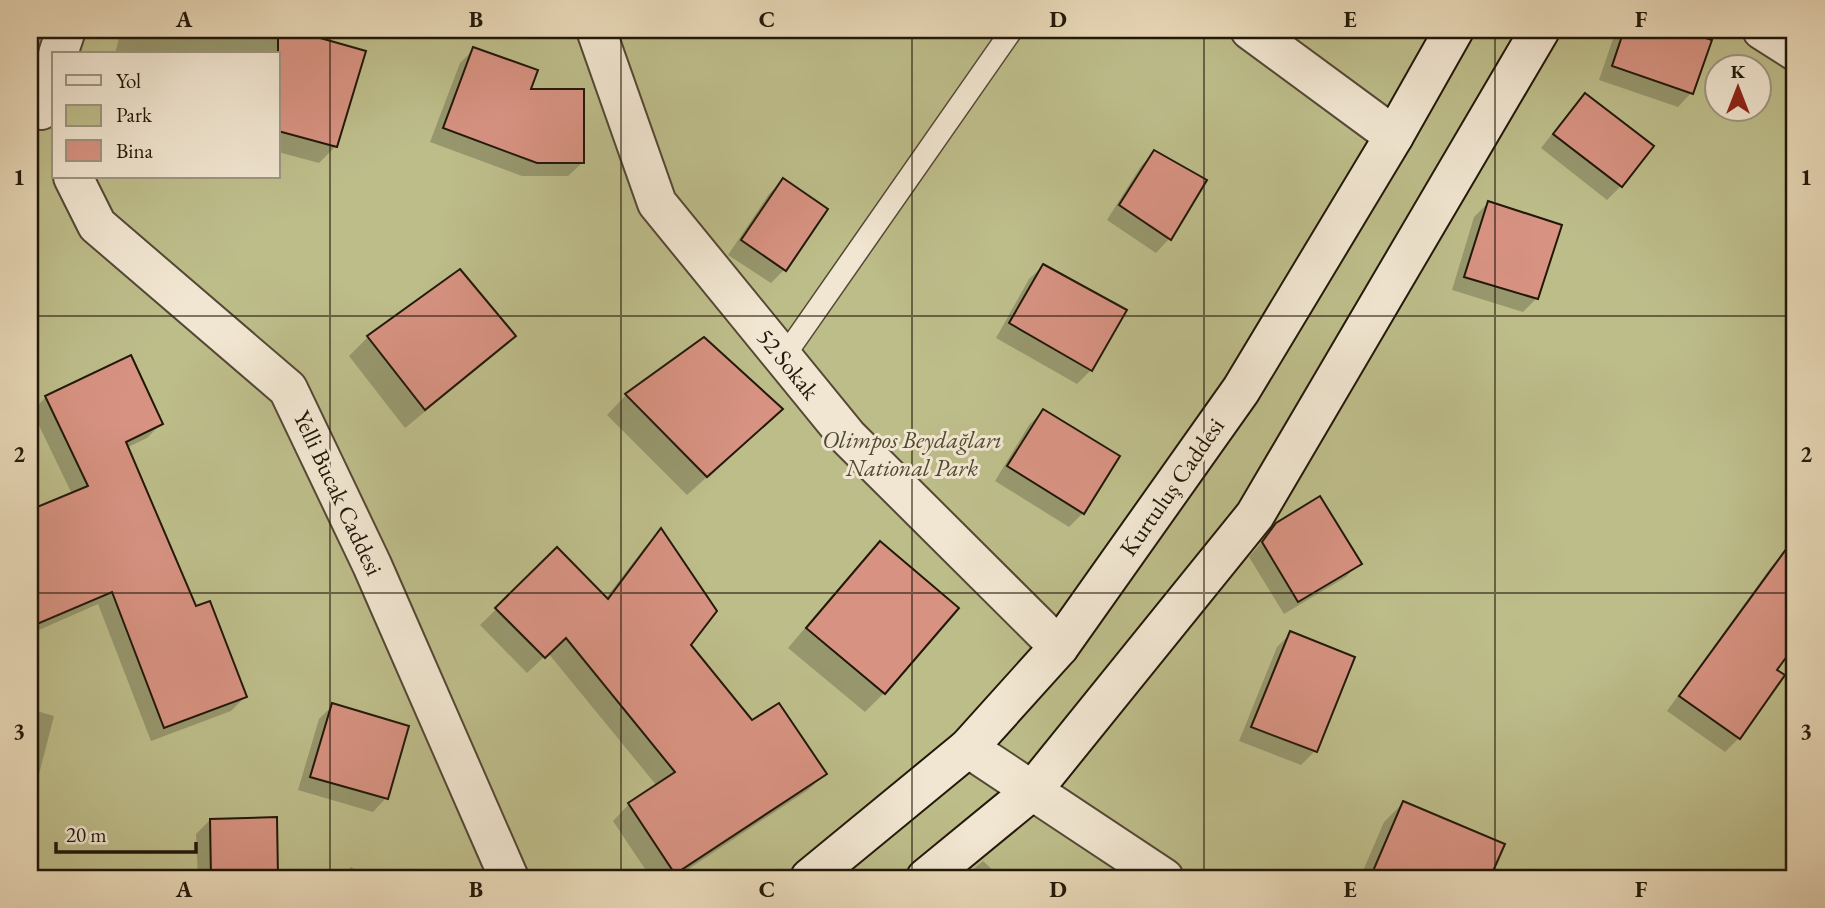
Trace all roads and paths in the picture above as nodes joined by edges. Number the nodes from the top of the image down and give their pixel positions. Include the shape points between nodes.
1 (66, 30) edge
2 (596, 30) edge
3 (1012, 30) edge
4 (1250, 30) edge
5 (1454, 30) edge
6 (1540, 30) edge
7 (1762, 30) edge
8 (1795, 51) edge
9 (59, 52) edge
10 (52, 74) edge
11 (42, 117) edge
12 (1394, 136) junction
13 (74, 178) edge
14 (783, 358) junction
15 (1059, 647) junction
16 (968, 748) junction
17 (1032, 790) junction
18 (509, 878) edge
19 (810, 878) edge
20 (926, 878) edge
21 (1164, 878) edge

1 - 9 street
2 - 14 street, 52 Sokak via 657,203
3 - 14 lane
4 - 12 street
5 - 12 street, Kurtuluş Caddesi
6 - 17 street via 1255,514
7 - 8 street
10 - 11 street
12 - 15 street, Kurtuluş Caddesi via 1241,390
13 - 18 street, Yelli Bucak Caddesi via 97,225 288,389 372,565
14 - 15 street, 52 Sokak via 848,437
15 - 16 street, Kurtuluş Caddesi
16 - 17 street
16 - 19 street, Kurtuluş Caddesi
17 - 20 street
17 - 21 street

